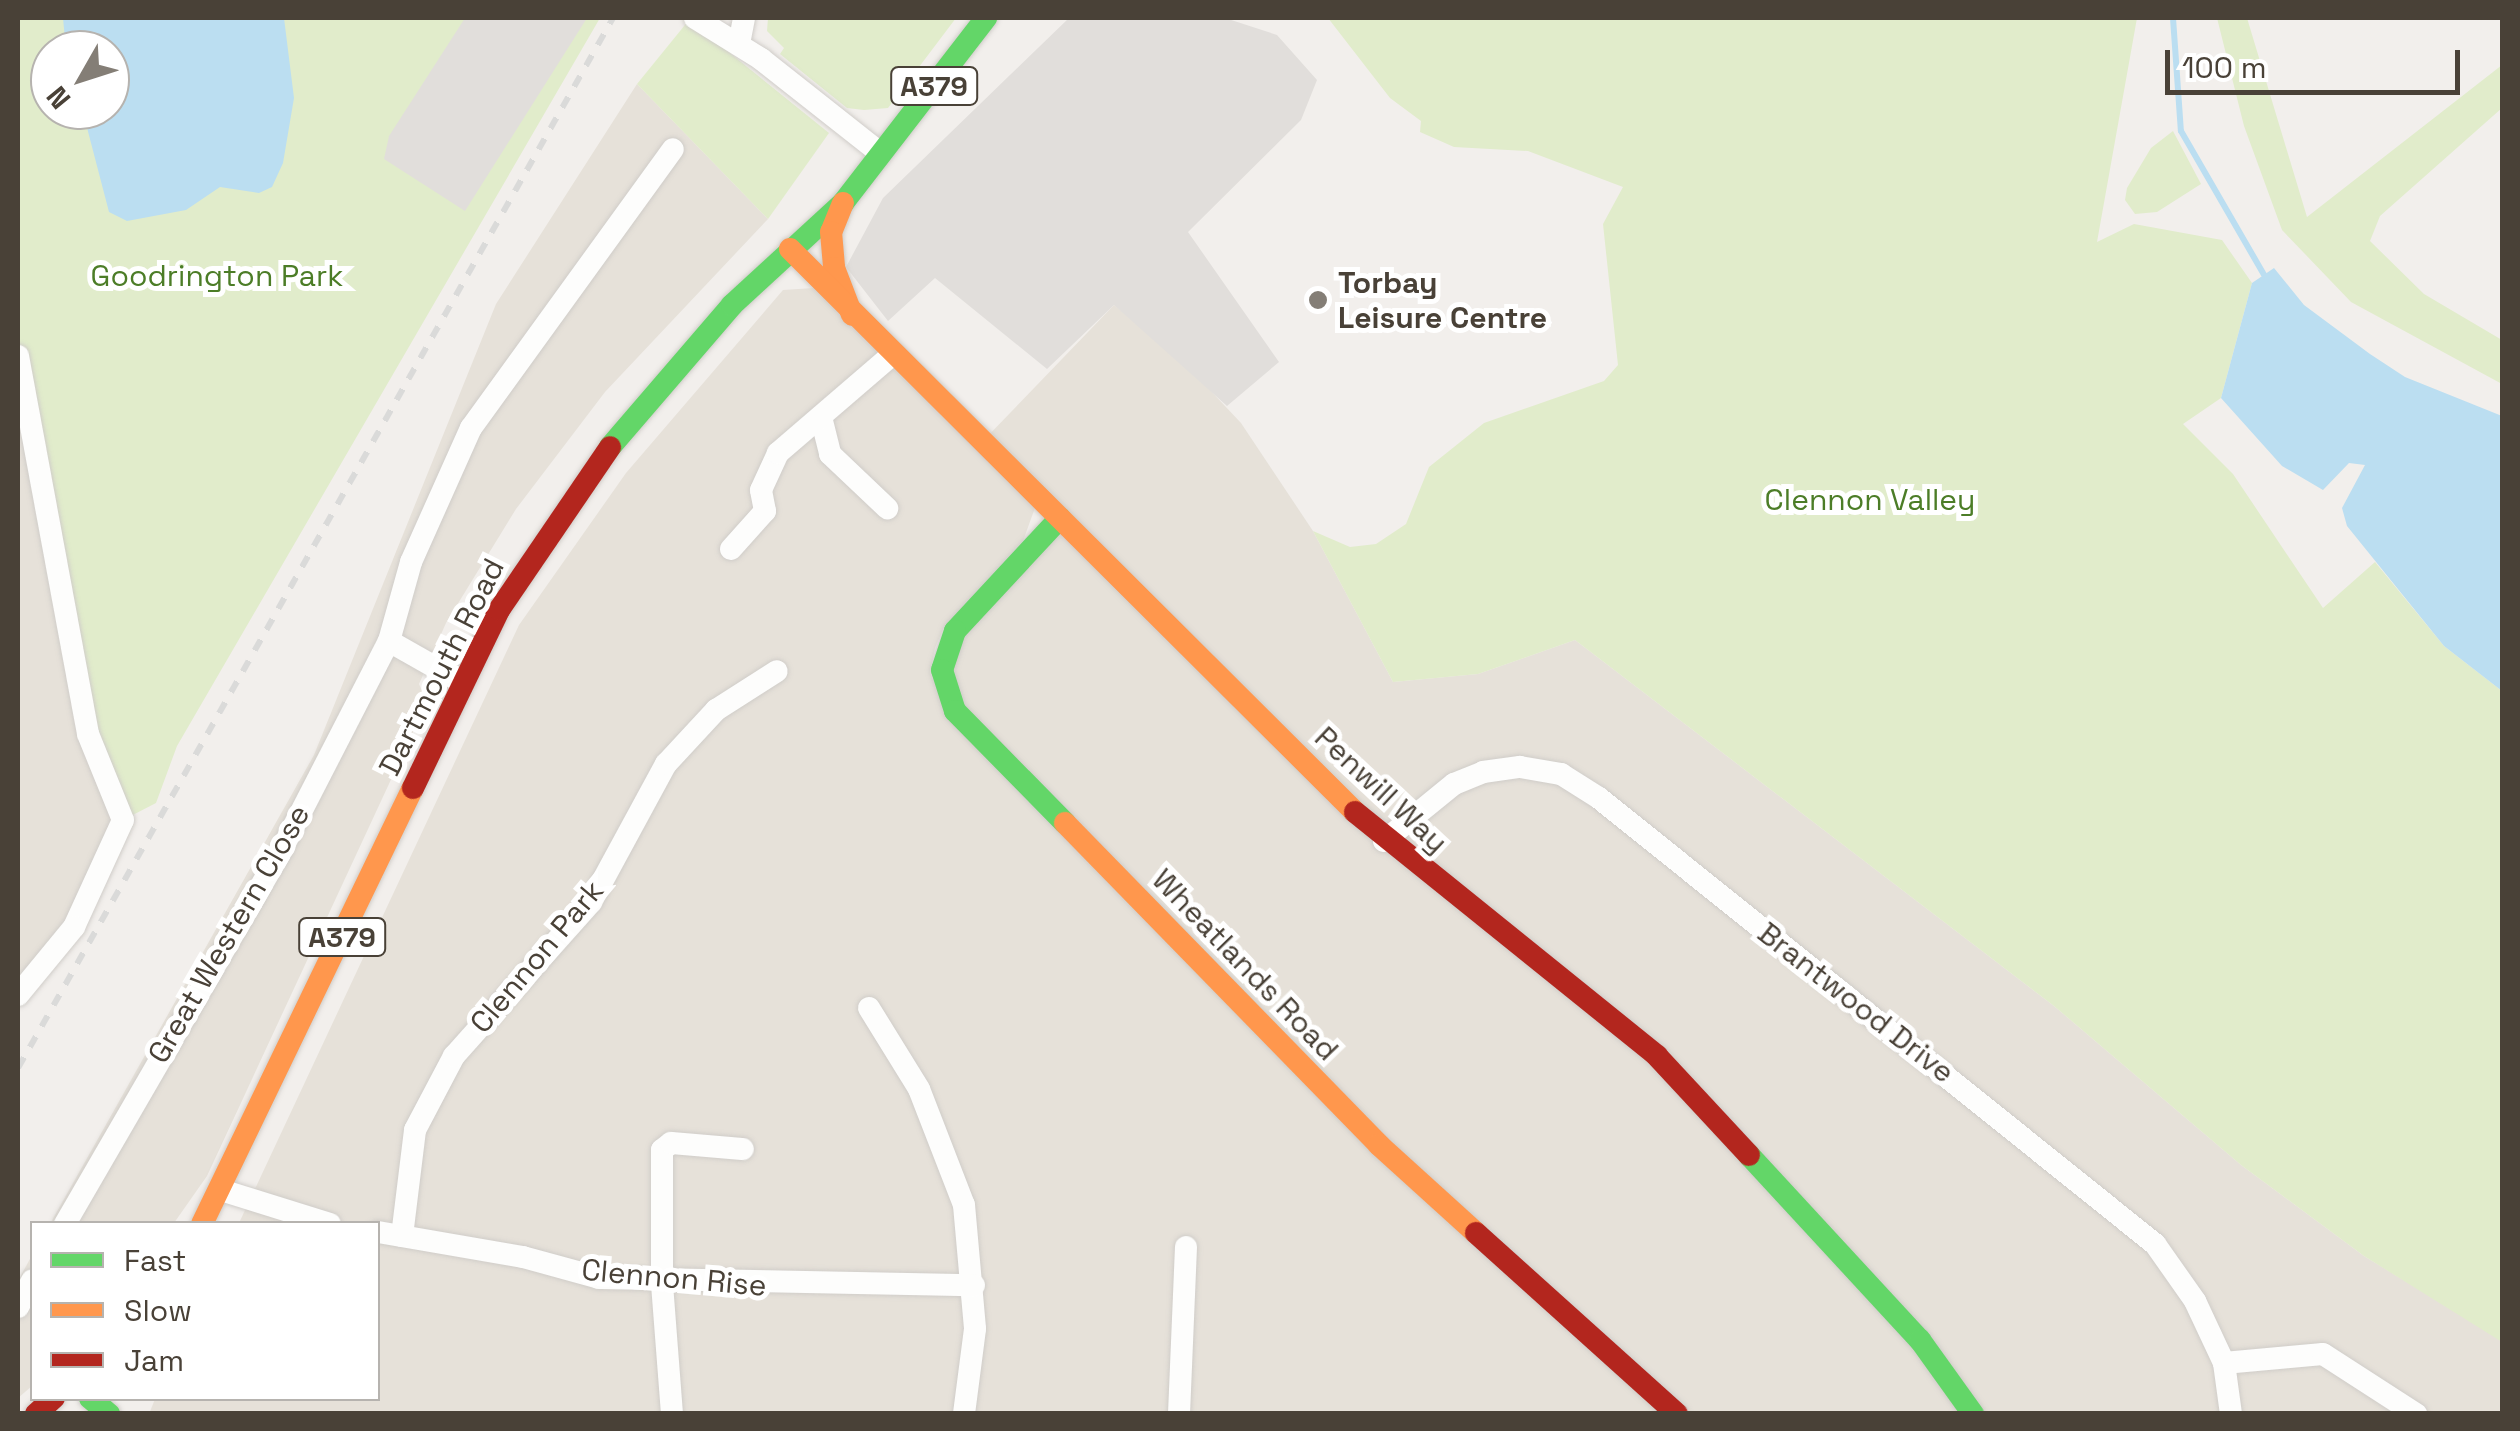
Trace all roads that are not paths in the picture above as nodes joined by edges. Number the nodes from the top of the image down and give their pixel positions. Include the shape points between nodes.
1 (744, 18) edge
2 (986, 18) edge
3 (696, 19) edge
4 (739, 44) junction
5 (674, 148) dead end
6 (880, 153) junction
7 (843, 203) junction
8 (790, 249) junction
9 (852, 315) junction
10 (893, 354) junction
11 (18, 356) edge
12 (822, 422) junction
13 (887, 508) dead end
14 (1060, 518) junction
15 (730, 550) dead end
16 (388, 641) junction
17 (777, 672) dead end
18 (463, 683) junction
19 (1384, 841) junction
20 (18, 995) edge
21 (869, 1008) dead end
22 (744, 1150) dead end
23 (221, 1190) junction
24 (67, 1221) edge
25 (204, 1221) edge
26 (320, 1221) edge
27 (380, 1232) edge
28 (402, 1236) junction
29 (1186, 1247) dead end
30 (662, 1282) junction
31 (30, 1285) edge
32 (974, 1285) junction
33 (18, 1307) edge
34 (2224, 1362) junction
35 (672, 1414) edge
36 (964, 1414) edge
37 (1179, 1414) edge
38 (1676, 1414) edge
39 (1973, 1414) edge
40 (2231, 1414) edge
41 (2416, 1414) edge

1 - 4 street
2 - 6 street, Dartmouth Road / A379
3 - 4 street
4 - 6 street
5 - 16 street, Great Western Close via 470,428 412,562
6 - 7 street, Dartmouth Road / A379
7 - 8 street, Dartmouth Road / A379
7 - 9 street, A379 via 833,250
8 - 9 street, Penwill Way
8 - 18 street, Dartmouth Road / A379 via 732,305 598,461 499,610
9 - 10 street, Penwill Way
10 - 12 street
10 - 14 street, Penwill Way
11 - 20 street via 88,734 123,820 74,928
12 - 13 street via 830,454
12 - 15 street via 778,453 761,490 765,511
14 - 19 street, Penwill Way
14 - 38 street, Wheatlands Road via 955,632 942,670 955,711 1380,1145
16 - 18 street
16 - 24 street, Great Western Close via 282,849
17 - 28 street, Clennon Park via 716,710 666,764 590,902 454,1056 415,1130
18 - 23 street, Dartmouth Road / A379
19 - 34 street, Brantwood Drive via 1454,784 1484,772 1520,767 1561,774 2120,1212 2170,1258
19 - 39 street, Penwill Way via 1658,1056 1920,1340
21 - 32 street via 919,1089 952,1168
22 - 30 street via 671,1143 662,1150
23 - 25 street, Dartmouth Road / A379
23 - 26 street
27 - 28 street, Clennon Rise
28 - 30 street, Clennon Rise via 599,1278
29 - 37 street
30 - 32 street, Clennon Rise
30 - 35 street
31 - 33 street
32 - 36 street
34 - 40 street, Brantwood Drive
34 - 41 street via 2323,1354

